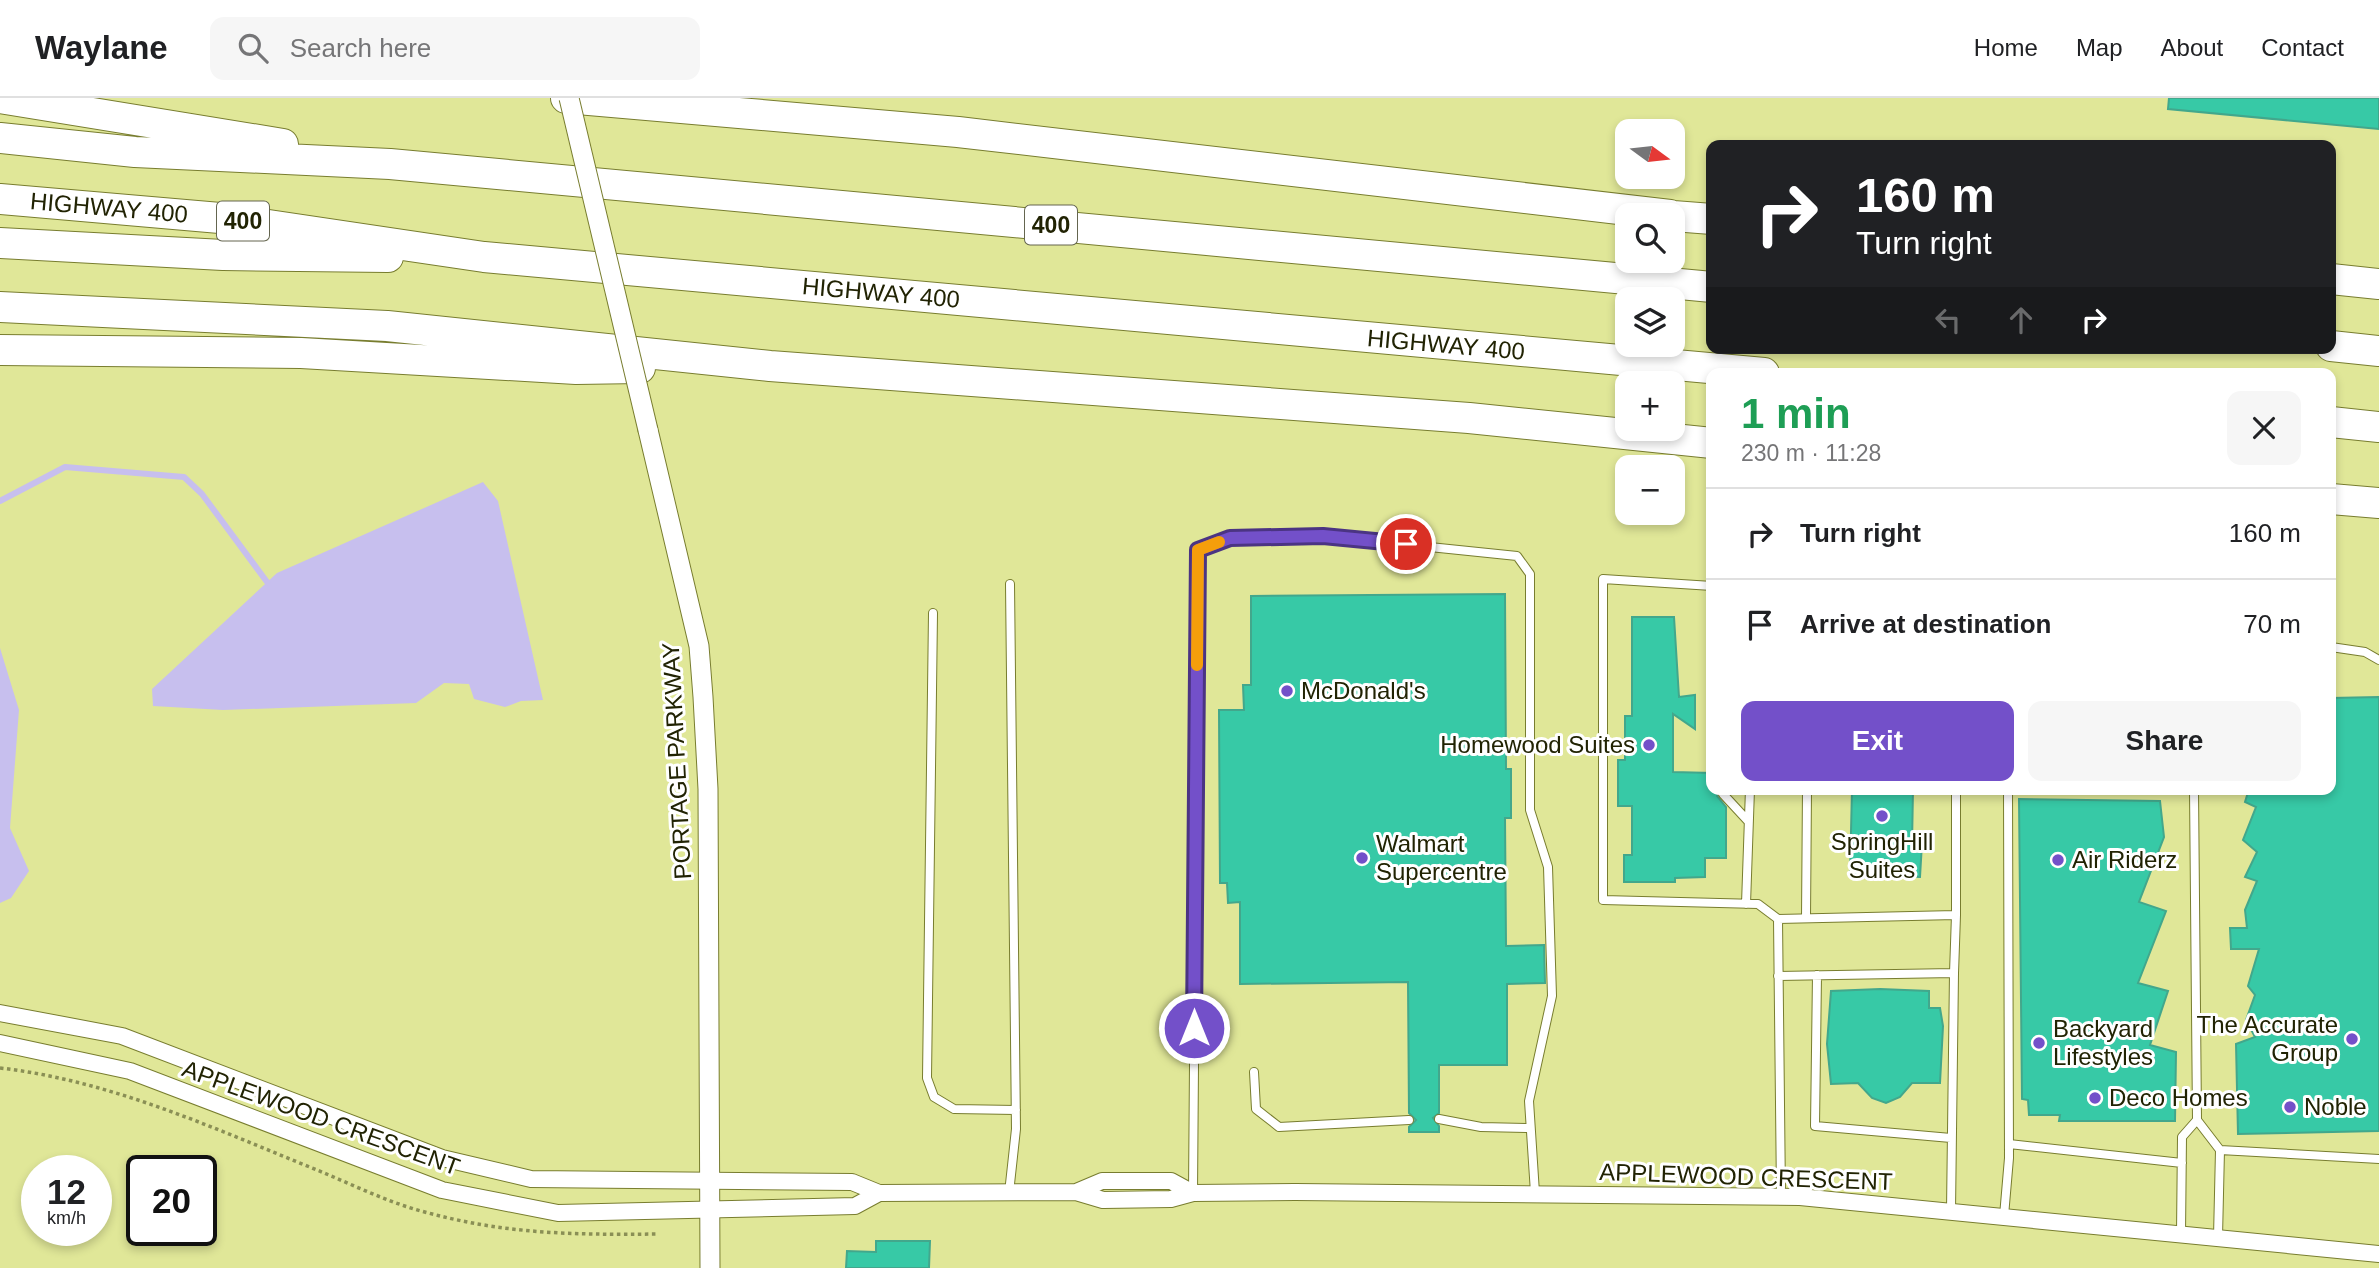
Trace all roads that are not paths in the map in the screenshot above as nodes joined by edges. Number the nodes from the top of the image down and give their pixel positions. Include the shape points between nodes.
1 (568, 98) edge
2 (761, 98) edge
3 (0, 99) edge
4 (958, 132) junction
5 (0, 138) edge
6 (390, 164) junction
7 (0, 199) edge
8 (1615, 208) edge
9 (1685, 216) edge
10 (1706, 218) edge
11 (0, 243) edge
12 (484, 257) junction
13 (2336, 280) edge
14 (2379, 284) edge
15 (1706, 286) edge
16 (0, 307) edge
17 (2336, 347) edge
18 (0, 350) edge
19 (2379, 351) edge
20 (770, 366) junction
21 (1709, 368) edge
22 (2336, 423) edge
23 (2379, 427) edge
24 (1706, 442) edge
25 (2336, 499) edge
26 (2379, 503) edge
27 (1010, 584) dead end
28 (1706, 586) edge
29 (933, 614) dead end
30 (2336, 648) edge
31 (2379, 660) edge
32 (1724, 795) edge
33 (1750, 795) edge
34 (1807, 795) edge
35 (1956, 795) edge
36 (2008, 795) edge
37 (2194, 795) edge
38 (1748, 821) junction
39 (1746, 904) junction
40 (1956, 915) junction
41 (1806, 918) junction
42 (1778, 919) junction
43 (1954, 972) junction
44 (1817, 975) junction
45 (1778, 976) junction
46 (0, 1013) edge
47 (0, 1043) edge
48 (1254, 1072) dead end
49 (1016, 1110) junction
50 (1439, 1119) dead end
51 (1409, 1120) dead end
52 (2197, 1120) junction
53 (1530, 1128) junction
54 (1951, 1138) junction
55 (2009, 1144) junction
56 (2220, 1150) junction
57 (2379, 1159) edge
58 (2182, 1163) junction
59 (709, 1182) junction
60 (1193, 1192) junction
61 (879, 1193) junction
62 (1009, 1193) junction
63 (1535, 1193) junction
64 (1781, 1196) junction
65 (709, 1207) junction
66 (1951, 1210) junction
67 (2004, 1216) junction
68 (2181, 1233) junction
69 (2218, 1237) junction
70 (2379, 1254) edge
71 (710, 1268) edge

1 - 4 highway
1 - 59 street, PORTAGE PARKWAY, bridge via 699,646 708,789
2 - 4 highway
3 - 6 highway via 192,127
4 - 8 highway
5 - 6 highway, 400 via 163,154
6 - 15 highway, 400
7 - 12 highway, HIGHWAY 400 / 400 via 220,218
9 - 10 highway
11 - 12 highway via 277,257
12 - 21 highway, HIGHWAY 400 / 400
13 - 14 highway
16 - 20 highway via 387,326
17 - 19 highway
18 - 20 highway via 301,353 576,369
20 - 24 highway via 1469,418
22 - 23 highway
25 - 26 highway
27 - 49 lane
28 - 39 lane via 1603,579 1603,900
29 - 49 lane via 927,1078 933,1097 954,1109
30 - 31 lane via 2365,652
32 - 38 lane
33 - 38 lane
34 - 41 lane
35 - 40 lane
36 - 55 lane
37 - 52 lane
38 - 39 lane
39 - 42 lane via 1758,904
40 - 41 lane
40 - 43 lane
41 - 42 lane
42 - 45 lane
43 - 44 lane
43 - 54 lane
44 - 45 lane
44 - 54 lane via 1815,1126
45 - 64 lane
46 - 59 street, APPLEWOOD CRESCENT via 122,1036 442,1158 531,1179
47 - 65 street, APPLEWOOD CRESCENT via 130,1071 442,1191 558,1213
48 - 51 lane via 1256,1109 1279,1127
49 - 62 lane
50 - 53 lane via 1481,1127
52 - 56 lane
52 - 58 lane via 2182,1137
53 - 60 lane via 1528,1101 1552,996 1548,867 1530,810 1530,574 1517,556 1323,536 1230,538 1198,550
53 - 63 lane
54 - 66 lane
55 - 58 lane
55 - 67 lane
56 - 57 lane
56 - 69 lane
58 - 68 lane
59 - 61 street, APPLEWOOD CRESCENT via 852,1182
59 - 65 street, PORTAGE PARKWAY
60 - 62 street, APPLEWOOD CRESCENT via 1171,1199 1103,1200 1076,1192
60 - 63 street, APPLEWOOD CRESCENT
61 - 62 street, APPLEWOOD CRESCENT
61 - 65 street, APPLEWOOD CRESCENT via 855,1206
63 - 64 street, APPLEWOOD CRESCENT
64 - 66 street, APPLEWOOD CRESCENT
65 - 71 street, PORTAGE PARKWAY
66 - 67 street, APPLEWOOD CRESCENT
67 - 68 street, APPLEWOOD CRESCENT
68 - 69 street, APPLEWOOD CRESCENT
69 - 70 street, APPLEWOOD CRESCENT

